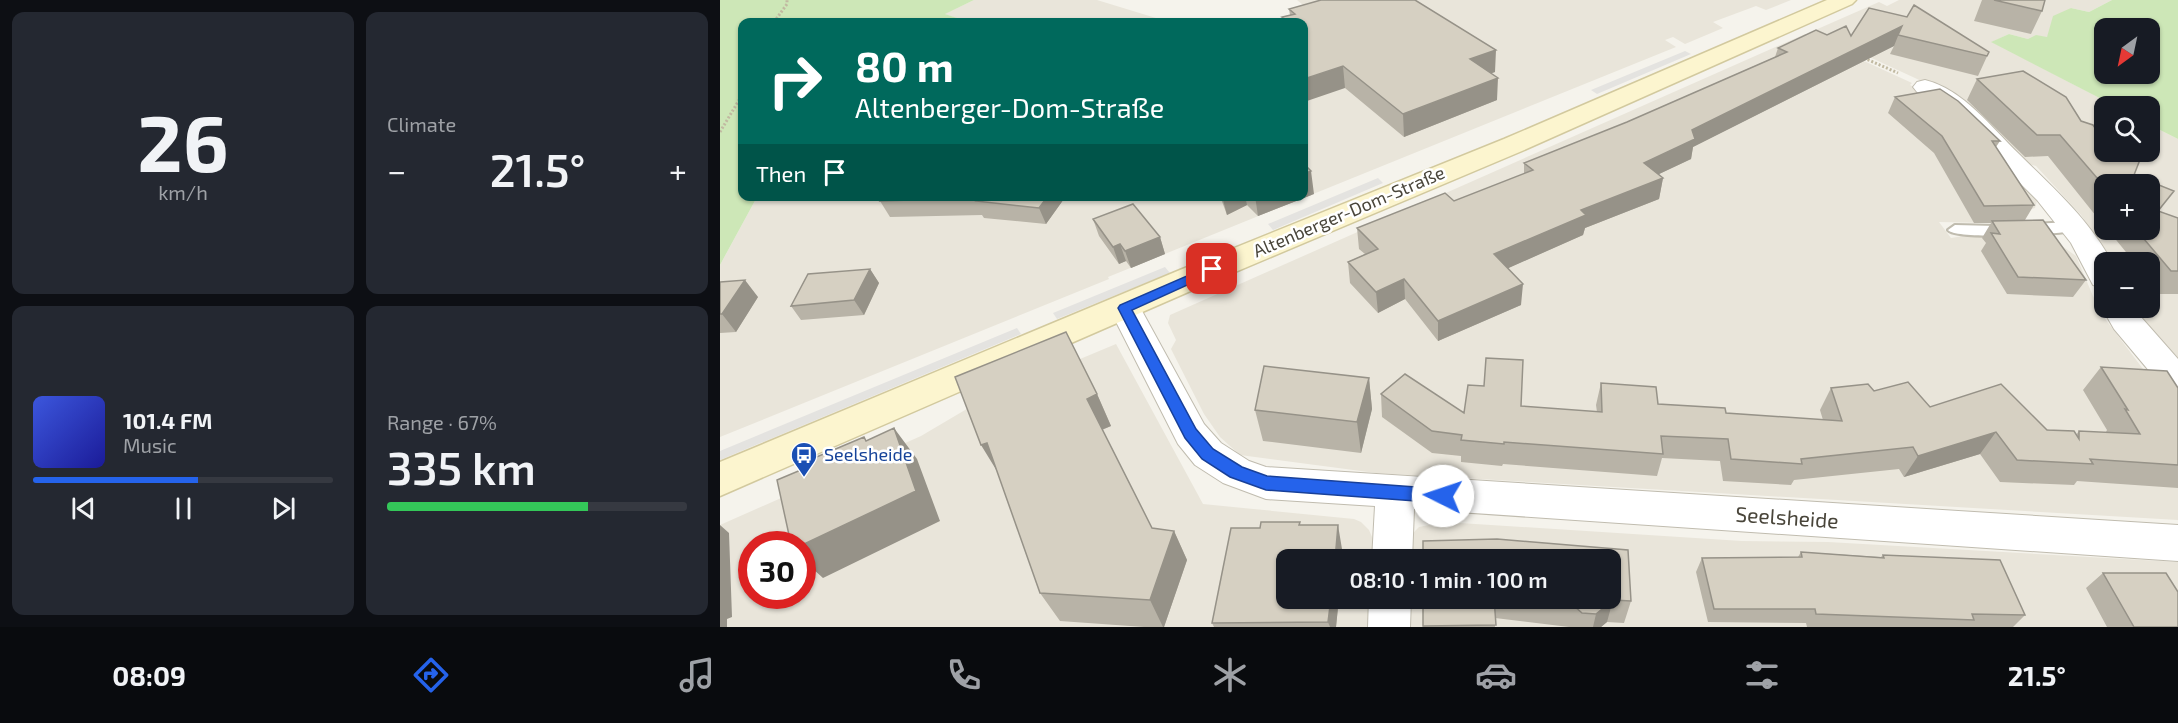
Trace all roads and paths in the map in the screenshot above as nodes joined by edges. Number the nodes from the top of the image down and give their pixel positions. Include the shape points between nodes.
1 (787, 0) edge
2 (1845, 0) edge
3 (777, 18) edge
4 (1863, 57) edge
5 (1925, 87) joint
6 (738, 101) edge
7 (720, 132) edge
8 (2071, 226) junction
9 (1955, 230) dead end
10 (2094, 257) edge
11 (1125, 308) junction
12 (2123, 318) edge
13 (2178, 382) edge
14 (720, 479) edge
15 (1395, 493) junction
16 (2178, 543) edge
17 (1392, 549) edge
18 (1390, 609) edge
19 (1389, 627) edge

1 - 3 path
2 - 11 main road, Altenberger-Dom-Straße
4 - 5 path
5 - 8 street via 1971,118 2050,198
6 - 7 path
8 - 9 lane
8 - 10 street
11 - 14 main road, Altenberger-Dom-Straße
11 - 15 street, Seelsheide via 1191,434 1208,454 1236,472 1266,483
12 - 13 street
15 - 16 street, Seelsheide
15 - 17 street
18 - 19 street

